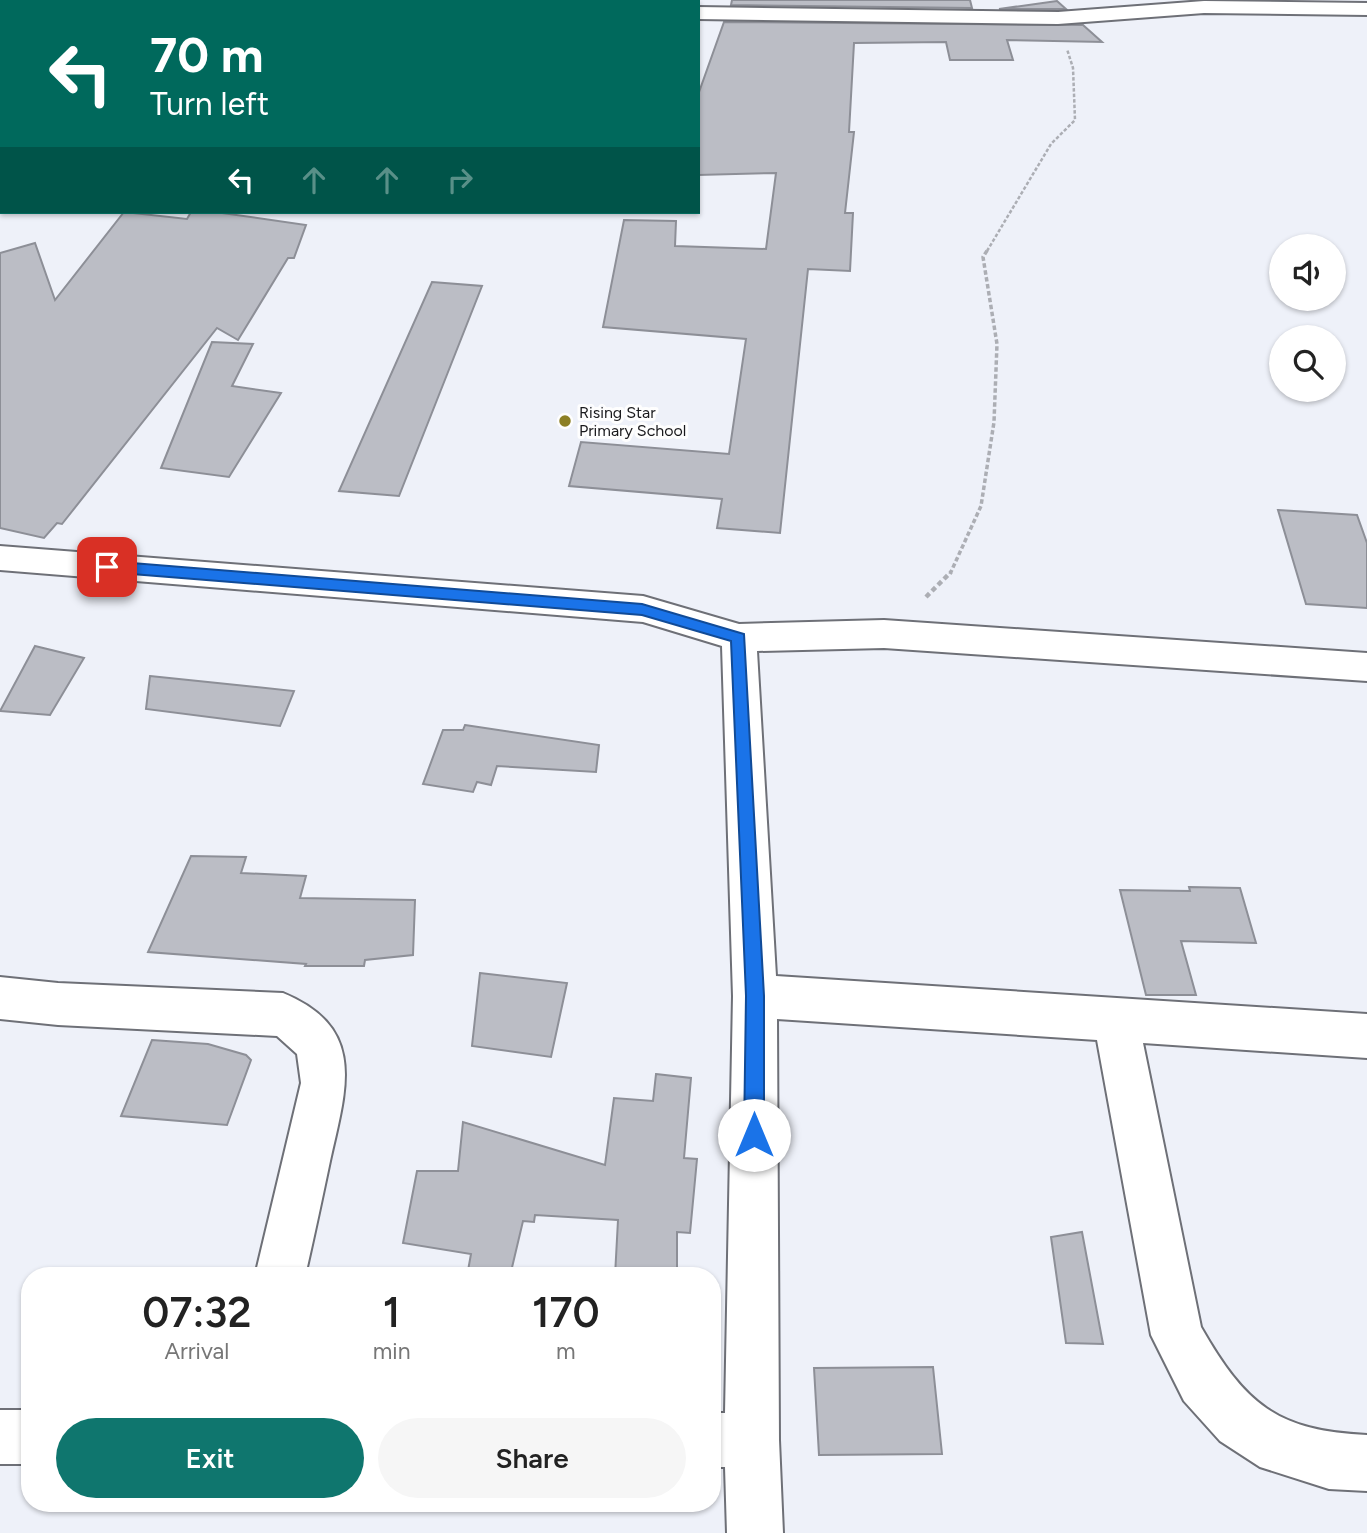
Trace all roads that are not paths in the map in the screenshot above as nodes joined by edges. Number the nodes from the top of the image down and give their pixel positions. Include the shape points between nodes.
1 (1203, 4) edge
2 (1024, 9) edge
3 (1367, 9) edge
4 (700, 13) edge
5 (0, 558) edge
6 (739, 638) junction
7 (1367, 667) edge
8 (755, 996) junction
9 (0, 998) edge
10 (1116, 1021) junction
11 (1367, 1036) edge
12 (282, 1267) edge
13 (0, 1437) edge
14 (21, 1437) edge
15 (732, 1440) edge
16 (1367, 1463) edge
17 (755, 1533) edge

1 - 2 street via 1058,18
1 - 3 street
2 - 4 street
5 - 6 street via 642,609
6 - 7 street via 884,634
6 - 8 street
8 - 10 street
8 - 15 street
9 - 12 street via 283,1015 310,1030 320,1053 324,1083
10 - 11 street
10 - 16 street via 1177,1335 1203,1382 1239,1422 1279,1448 1329,1461
13 - 14 street
15 - 17 street

